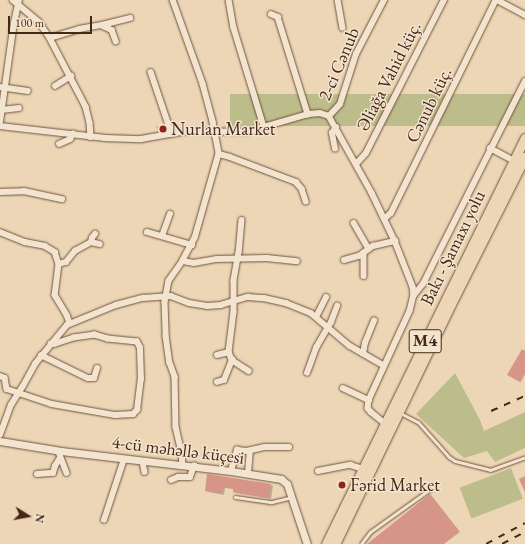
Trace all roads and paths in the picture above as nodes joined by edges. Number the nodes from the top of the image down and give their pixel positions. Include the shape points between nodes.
1 (13, 0) edge
2 (172, 0) edge
3 (229, 0) edge
4 (338, 0) edge
5 (384, 0) edge
6 (444, 0) edge
7 (496, 0) edge
8 (19, 2) edge
9 (271, 14) dead end
10 (525, 15) edge
11 (130, 18) dead end
12 (102, 25) junction
13 (343, 28) dead end
14 (50, 38) junction
15 (116, 41) dead end
16 (151, 72) dead end
17 (71, 76) junction
18 (525, 81) edge
19 (55, 86) dead end
20 (2, 88) edge
21 (28, 91) dead end
22 (19, 108) dead end
23 (1, 110) junction
24 (308, 114) junction
25 (329, 116) junction
26 (0, 122) edge
27 (0, 126) edge
28 (264, 127) junction
29 (336, 127) junction
30 (215, 133) junction
31 (73, 134) junction
32 (172, 134) junction
33 (91, 137) junction
34 (525, 138) edge
35 (59, 144) dead end
36 (490, 148) junction
37 (335, 149) dead end
38 (219, 154) junction
39 (525, 157) edge
40 (514, 161) junction
41 (357, 163) junction
42 (0, 192) edge
43 (62, 199) dead end
44 (306, 201) dead end
45 (170, 214) dead end
46 (384, 219) junction
47 (242, 220) dead end
48 (354, 223) dead end
49 (0, 232) edge
50 (147, 232) dead end
51 (95, 234) dead end
52 (162, 236) junction
53 (395, 241) junction
54 (92, 242) junction
55 (100, 244) dead end
56 (192, 245) junction
57 (369, 249) junction
58 (364, 253) junction
59 (239, 258) junction
60 (344, 260) dead end
61 (184, 261) junction
62 (297, 261) dead end
63 (58, 264) junction
64 (364, 276) dead end
65 (166, 295) junction
66 (414, 295) junction
67 (326, 297) dead end
68 (233, 302) junction
69 (337, 306) dead end
70 (316, 317) junction
71 (374, 321) dead end
72 (70, 323) junction
73 (328, 327) junction
74 (51, 344) junction
75 (229, 352) junction
76 (363, 354) junction
77 (41, 355) junction
78 (217, 355) dead end
79 (232, 360) junction
80 (384, 366) junction
81 (97, 368) dead end
82 (249, 371) dead end
83 (307, 373) dead end
84 (0, 376) edge
85 (217, 382) dead end
86 (343, 388) dead end
87 (18, 393) junction
88 (369, 400) junction
89 (400, 412) junction
90 (2, 418) edge
91 (386, 424) junction
92 (0, 435) edge
93 (0, 441) edge
94 (289, 447) dead end
95 (250, 451) junction
96 (61, 455) junction
97 (525, 457) edge
98 (124, 459) junction
99 (143, 462) junction
100 (183, 465) junction
101 (194, 466) junction
102 (364, 469) junction
103 (231, 471) junction
104 (318, 471) dead end
105 (145, 472) dead end
106 (67, 473) dead end
107 (248, 473) junction
108 (37, 474) dead end
109 (171, 480) dead end
110 (433, 487) dead end
111 (235, 497) dead end
112 (292, 498) junction
113 (104, 520) dead end
114 (307, 544) edge
115 (326, 544) edge
116 (335, 544) edge
117 (361, 544) edge

1 - 8 street
2 - 30 street via 186,32 203,84
3 - 28 street via 234,28
4 - 13 street
5 - 25 street, 2-ci Cənub via 356,54 340,104
6 - 41 street, Əliağa Vahid küç. via 366,153
7 - 10 street
7 - 46 street, Cənub küç. via 391,213
8 - 14 street via 39,22
8 - 20 street
9 - 24 street via 278,17
11 - 12 street
12 - 14 street
12 - 15 street via 112,30
14 - 17 street
16 - 32 street
17 - 19 street
17 - 33 street via 86,107
18 - 36 street
20 - 21 street
20 - 23 street
22 - 23 street
23 - 26 street
24 - 25 street via 320,113
24 - 28 street
25 - 29 street
27 - 31 street
28 - 30 street via 247,132
29 - 37 street via 332,133
29 - 41 street
30 - 32 street via 188,131
30 - 38 street
31 - 33 street
31 - 35 street
32 - 33 street via 141,139
34 - 40 highway, Bakı - Şamaxı yolu / M4
36 - 40 street
36 - 66 street via 423,284
38 - 44 street via 296,182 302,189
38 - 56 street via 203,215
39 - 89 highway, Bakı - Şamaxı yolu / M4
40 - 91 highway, Bakı - Şamaxı yolu / M4 via 447,294
41 - 46 street
42 - 43 street via 24,191
45 - 52 street
46 - 53 street
47 - 59 street
48 - 57 street
49 - 63 street via 52,249 57,256
50 - 52 street
51 - 54 street
52 - 56 street
53 - 57 street
53 - 66 street via 409,273
54 - 55 street
54 - 63 street via 75,252 66,262
56 - 61 street
57 - 58 street
58 - 60 street
58 - 64 street
59 - 61 street via 194,263
59 - 62 street
59 - 68 street
61 - 65 street via 169,281
63 - 72 street via 55,295 68,315
65 - 68 street via 196,305 222,305
65 - 72 street via 122,303
65 - 100 street via 166,336 170,363 176,376 176,427
66 - 80 street via 410,311
67 - 70 street
68 - 70 street via 248,297 264,298 295,306
68 - 75 street via 234,323
69 - 73 street
70 - 73 street
71 - 76 street
72 - 74 street
73 - 76 street
73 - 83 street via 316,348
74 - 77 street
74 - 87 street via 95,335 137,342 140,348 141,379 137,410 133,414 115,415 52,404
75 - 78 street
75 - 79 street
76 - 80 street
77 - 81 street via 88,378 94,378
77 - 87 street
79 - 82 street
79 - 85 street via 224,380
80 - 88 street
84 - 87 street via 5,378 7,389
86 - 88 street
87 - 90 street
88 - 91 street via 371,412
89 - 97 lane via 418,422 455,461 490,470
89 - 116 highway, Bakı - Şamaxı yolu / M4
90 - 92 street
91 - 102 highway, Bakı - Şamaxı yolu / M4
93 - 96 street, 4-cü məhəllə küçesi
94 - 95 street via 265,447
95 - 103 street via 237,450
95 - 107 street
96 - 98 street, 4-cü məhəllə küçesi
96 - 106 street
96 - 108 street via 53,473
98 - 99 street, 4-cü məhəllə küçesi
98 - 113 street
99 - 100 street, 4-cü məhəllə küçesi
99 - 105 street
100 - 101 street, 4-cü məhəllə küçesi
101 - 103 street, 4-cü məhəllə küçesi
101 - 109 street via 190,477
102 - 104 street via 350,465
102 - 115 highway, Bakı - Şamaxı yolu / M4
103 - 107 street, 4-cü məhəllə küçesi
107 - 112 street, 4-cü məhəllə küçesi via 284,480
110 - 117 lane via 370,532
111 - 112 lane via 272,502
112 - 114 street, 4-cü məhəllə küçesi

